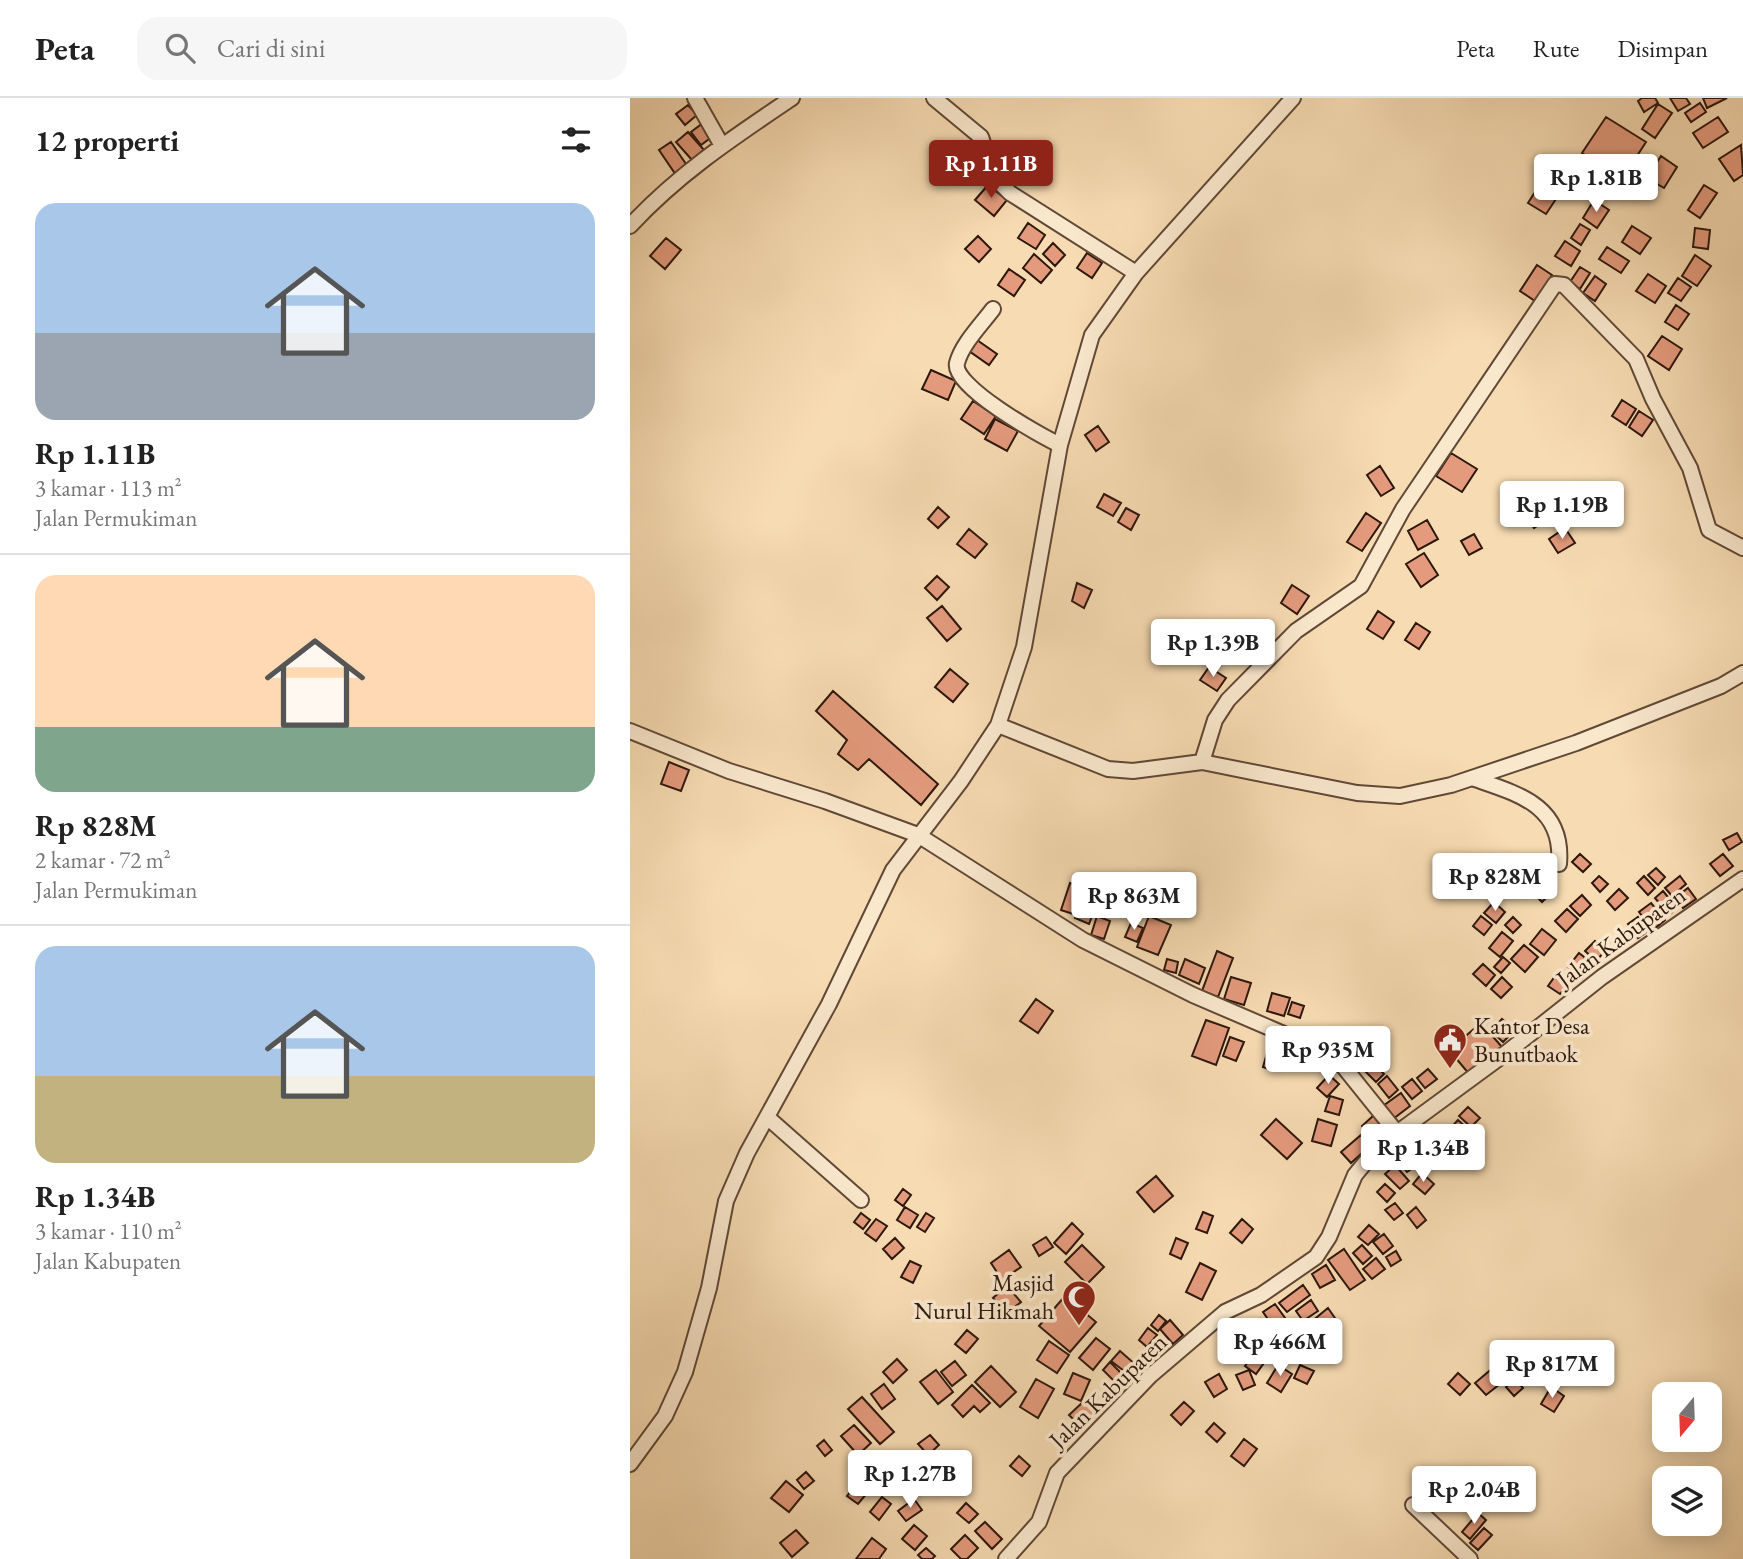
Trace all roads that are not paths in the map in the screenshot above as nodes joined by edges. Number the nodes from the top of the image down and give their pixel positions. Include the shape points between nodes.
1 (695, 98) edge
2 (792, 98) edge
3 (934, 98) edge
4 (1293, 98) edge
5 (721, 144) junction
6 (630, 226) edge
7 (1136, 273) junction
8 (993, 309) dead end
9 (1060, 445) junction
10 (1743, 548) edge
11 (1743, 673) edge
12 (998, 725) junction
13 (630, 731) edge
14 (1202, 762) junction
15 (1472, 778) junction
16 (918, 835) junction
17 (1559, 864) dead end
18 (1743, 879) edge
19 (767, 1117) junction
20 (1397, 1132) junction
21 (861, 1200) dead end
22 (630, 1464) edge
23 (1413, 1505) dead end
24 (1006, 1559) edge
25 (1470, 1559) edge

1 - 5 street
2 - 5 street
3 - 7 street via 981,137 995,178 1010,193
4 - 7 street
5 - 6 street
7 - 9 street via 1092,335
8 - 9 street via 968,343 957,373 1027,429
9 - 12 street via 1024,647
10 - 14 street via 1716,535 1704,523 1690,468 1630,350 1564,285 1555,284 1404,509 1362,586 1296,631 1228,700 1215,720
11 - 15 street via 1576,743
12 - 14 street via 1108,769 1133,771
12 - 16 street
13 - 16 street via 729,771
14 - 15 street via 1357,793 1400,796
15 - 17 street via 1526,797 1545,813 1559,839
16 - 19 street via 894,870
16 - 20 street via 1083,940 1193,995 1335,1056
18 - 20 street, Jalan Kabupaten via 1602,977
19 - 21 street
19 - 22 street via 726,1201 709,1288 685,1372 658,1427
20 - 24 street, Jalan Kabupaten via 1361,1167 1316,1257 1261,1295 1225,1312 1150,1376 1058,1473 1039,1522
23 - 25 street

